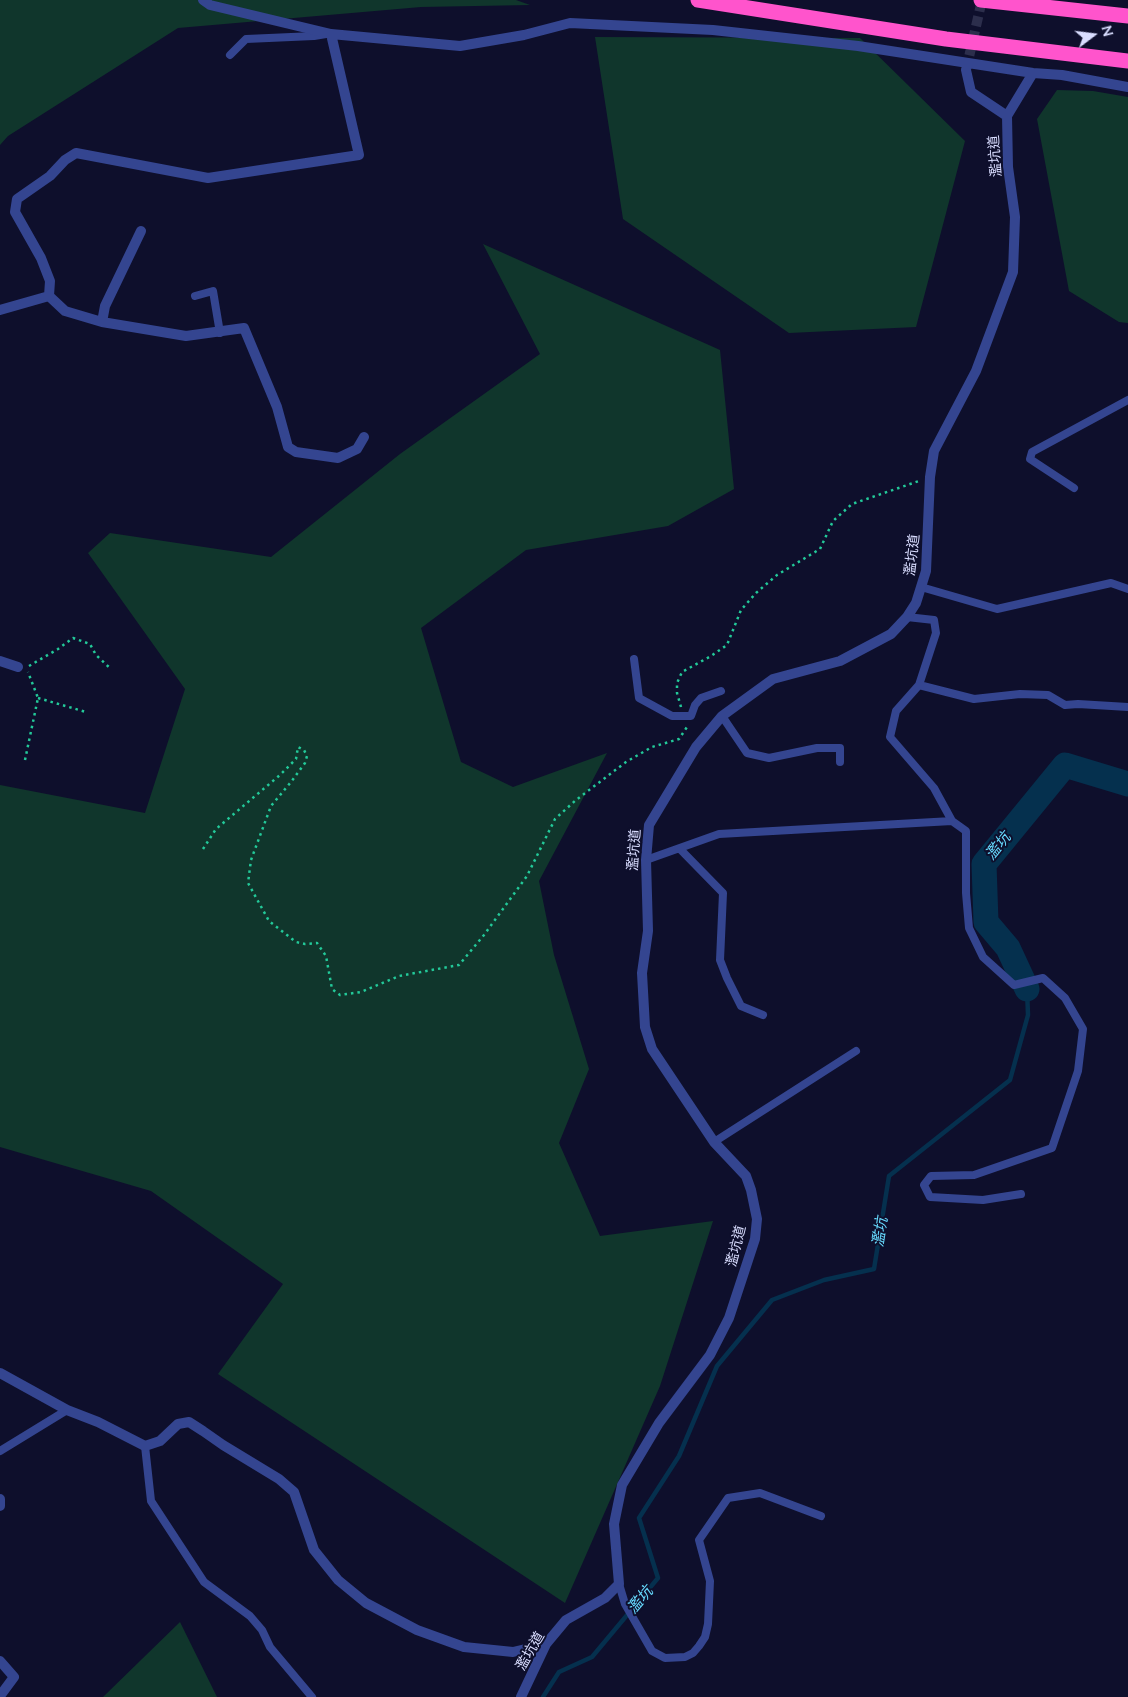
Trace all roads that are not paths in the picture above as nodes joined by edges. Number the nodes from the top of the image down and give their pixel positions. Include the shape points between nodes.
1 (203, 0) edge
2 (698, 0) edge
3 (981, 0) edge
4 (1128, 16) edge
5 (331, 34) junction
6 (230, 54) dead end
7 (1128, 61) edge
8 (966, 70) tunnel mouth
9 (1032, 73) junction
10 (1128, 86) edge
11 (1006, 116) junction
12 (141, 231) dead end
13 (49, 296) junction
14 (195, 296) dead end
15 (0, 310) edge
16 (102, 322) junction
17 (220, 333) junction
18 (1128, 400) edge
19 (364, 437) dead end
20 (1074, 488) dead end
21 (921, 587) junction
22 (1128, 589) edge
23 (907, 617) junction
24 (634, 659) dead end
25 (0, 661) edge
26 (18, 667) dead end
27 (919, 685) junction
28 (721, 691) dead end
29 (1128, 707) edge
30 (722, 716) junction
31 (840, 762) dead end
32 (952, 821) junction
33 (680, 849) junction
34 (646, 860) junction
35 (763, 1015) dead end
36 (856, 1051) dead end
37 (714, 1142) junction
38 (1020, 1194) dead end
39 (0, 1373) edge
40 (67, 1410) junction
41 (145, 1446) junction
42 (0, 1451) edge
43 (0, 1499) edge
44 (0, 1506) edge
45 (821, 1516) dead end
46 (619, 1584) junction
47 (546, 1644) junction
48 (0, 1661) edge
49 (0, 1696) edge
50 (312, 1697) edge
51 (521, 1697) edge

1 - 5 street via 210,5
2 - 7 highway via 946,39
3 - 4 highway
5 - 6 lane via 246,39
5 - 9 street via 460,46 570,23 713,30 858,46
5 - 13 street via 359,155 208,178 76,153 17,199 15,212 41,258 50,281
8 - 11 street, 濫坑道 via 971,92
9 - 10 street
9 - 11 street
11 - 21 street, 濫坑道 via 1008,167 1015,217 1013,272 976,371 934,451 926,571
12 - 16 street via 105,306
13 - 15 street
13 - 16 street via 65,311
14 - 17 lane via 213,291
16 - 17 street via 186,336
17 - 19 street via 244,328 277,407 288,447 296,452 338,458 358,449
18 - 20 lane via 1032,452 1030,459
21 - 22 lane via 997,609 1111,582
21 - 23 street, 濫坑道
23 - 27 lane via 934,620 936,632
23 - 30 street, 濫坑道 via 891,634 840,661 773,679
24 - 28 lane via 639,698 672,716 691,716 701,698
25 - 26 street
27 - 29 lane via 974,699 1020,694 1048,695 1064,705
27 - 32 lane via 896,712 890,736 934,788
30 - 31 lane via 747,753 769,758 817,748 840,748
30 - 34 street, 濫坑道 via 696,747 649,825
32 - 33 lane via 719,834
32 - 38 lane via 966,831 969,928 983,957 1014,985 1043,978 1065,998 1083,1029 1078,1071 1052,1148 974,1175 931,1176 924,1185 930,1196 983,1200
33 - 34 lane
33 - 35 lane via 723,893 720,960 741,1006
34 - 37 street, 濫坑道 via 648,931 642,973 644,1027 652,1049
36 - 37 lane
37 - 46 street, 濫坑道 via 746,1176 752,1190 757,1219 754,1239 729,1318 710,1355 659,1423 622,1485 614,1524
39 - 40 street
40 - 41 street
40 - 42 lane
41 - 47 street via 160,1441 178,1424 188,1422 279,1479 294,1492 314,1550 338,1580 366,1602 417,1630 464,1647 512,1652
41 - 50 lane via 151,1501 204,1582 250,1616 270,1647
43 - 44 street
45 - 46 lane via 760,1493 728,1498 699,1540 710,1581 708,1624 699,1646 684,1657 665,1658 652,1651 625,1604
46 - 47 street, 濫坑道 via 605,1598 566,1620
47 - 51 street, 濫坑道
48 - 49 street via 14,1677

